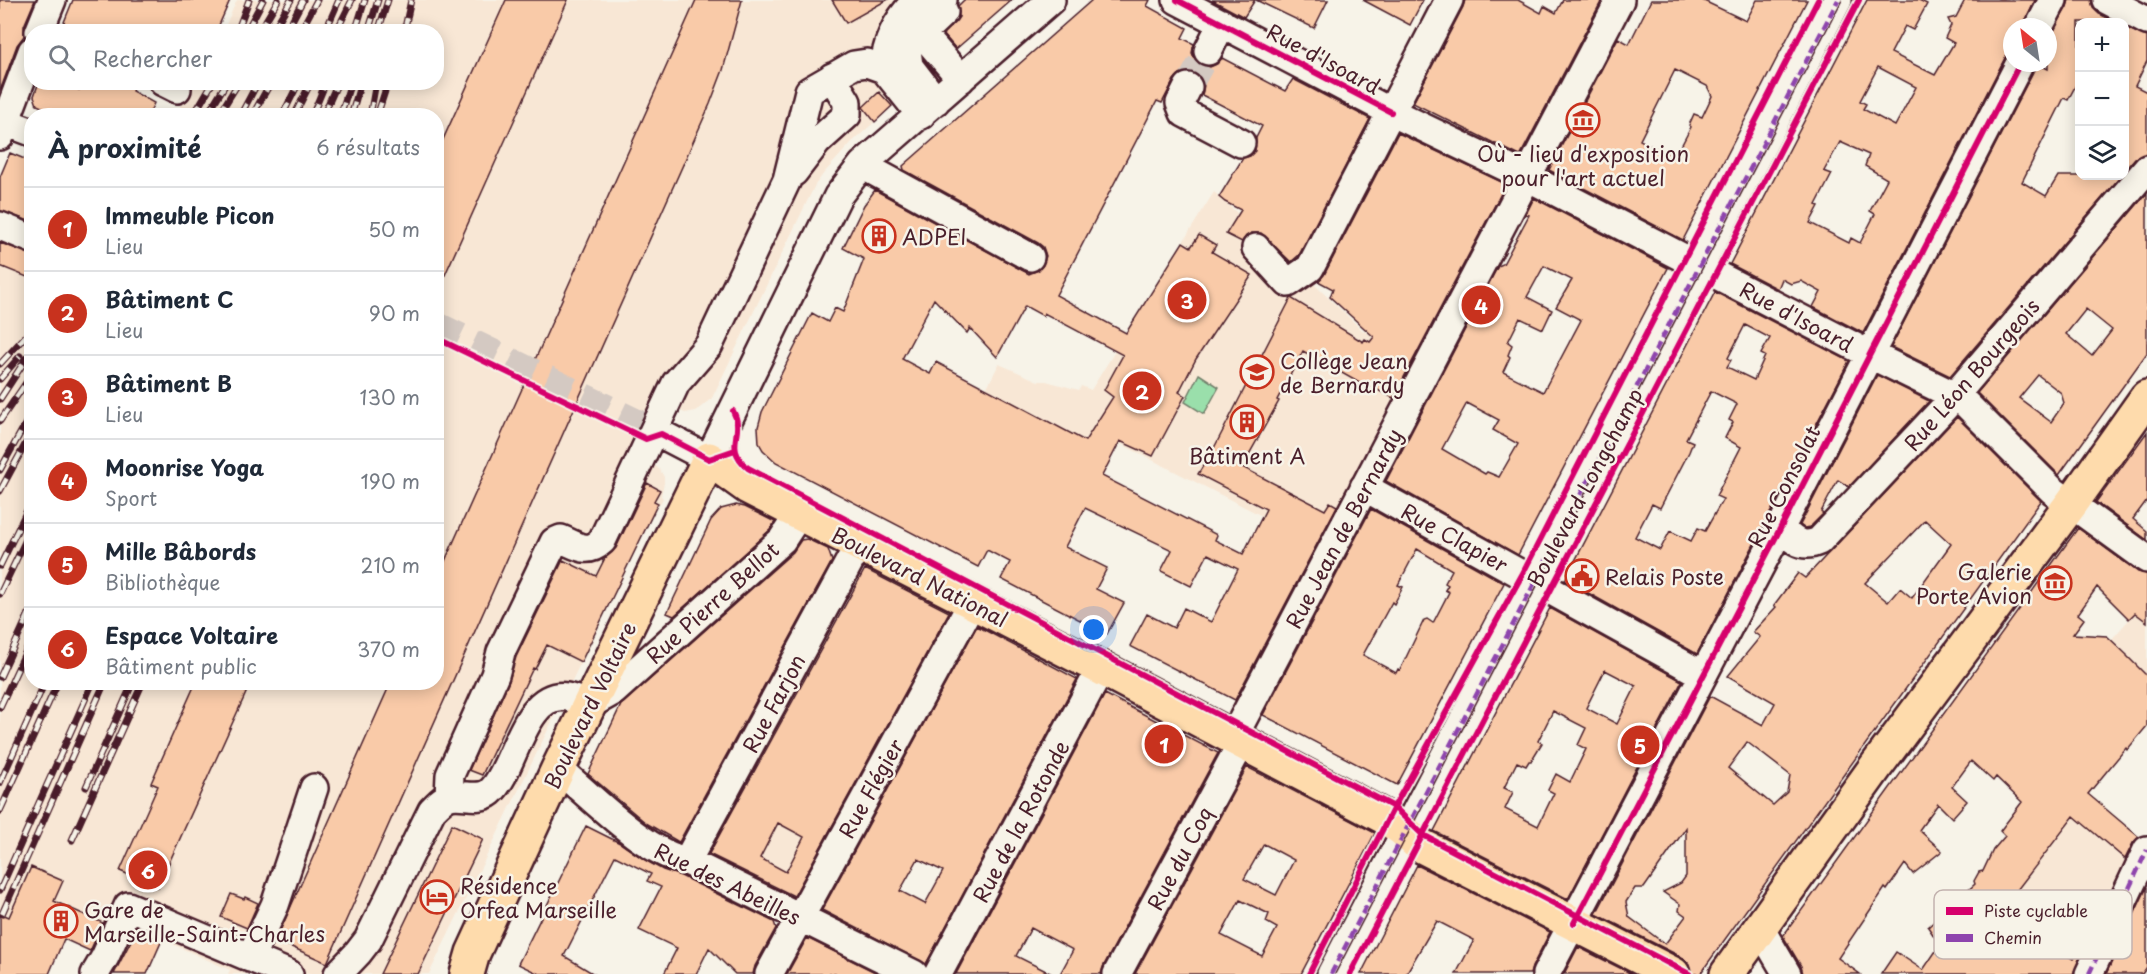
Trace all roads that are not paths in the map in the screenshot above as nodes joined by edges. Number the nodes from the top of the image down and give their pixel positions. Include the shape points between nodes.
1 (52, 0) edge
2 (917, 0) edge
3 (943, 0) edge
4 (958, 0) edge
5 (1051, 0) edge
6 (1177, 0) edge
7 (1449, 0) edge
8 (1620, 0) edge
9 (1838, 0) edge
10 (2053, 0) edge
11 (2107, 0) edge
12 (2044, 18) edge
13 (2147, 21) edge
14 (1222, 23) junction
15 (44, 24) edge
16 (1208, 51) tunnel mouth
17 (884, 69) junction
18 (24, 71) edge
19 (2015, 72) edge
20 (831, 77) junction
21 (961, 79) junction
22 (1188, 87) tunnel mouth
23 (928, 108) junction
24 (1391, 112) junction
25 (1, 123) edge
26 (24, 130) edge
27 (1241, 143) dead end
28 (862, 165) junction
29 (2147, 169) edge
30 (1527, 177) junction
31 (787, 180) junction
32 (0, 226) edge
33 (24, 236) edge
34 (1256, 248) dead end
35 (1030, 257) dead end
36 (1700, 266) junction
37 (1869, 354) junction
38 (1954, 396) junction
39 (2147, 398) edge
40 (661, 434) tunnel mouth
41 (709, 459) junction
42 (1364, 487) junction
43 (2071, 504) junction
44 (799, 514) junction
45 (1781, 527) junction
46 (859, 544) junction
47 (2147, 559) edge
48 (1535, 582) junction
49 (972, 603) junction
50 (1101, 668) junction
51 (1703, 675) junction
52 (589, 705) junction
53 (1238, 740) junction
54 (558, 769) junction
55 (314, 788) dead end
56 (449, 796) junction
57 (1405, 831) junction
58 (2147, 850) edge
59 (687, 861) junction
60 (2128, 890) edge
61 (799, 918) junction
62 (1573, 923) junction
63 (1760, 928) junction
64 (250, 958) junction
65 (2096, 959) edge
66 (465, 967) edge
67 (95, 974) edge
68 (289, 974) edge
69 (338, 974) edge
70 (769, 974) edge
71 (914, 974) edge
72 (938, 974) edge
73 (1117, 974) edge
74 (1331, 974) edge
75 (1546, 974) edge
76 (1673, 974) edge
77 (1727, 974) edge
78 (1787, 974) edge
79 (2089, 974) edge

1 - 15 street
2 - 17 street via 891,34
3 - 23 street via 914,26 907,50 909,66
4 - 21 street via 925,30 925,37
5 - 21 street
6 - 14 street, Rue d'Isoard
7 - 24 street
8 - 30 street, Rue Jean de Bernardy
9 - 36 street, Boulevard Longchamp
10 - 12 street
11 - 13 street
14 - 16 street
14 - 24 street, Rue d'Isoard
17 - 20 street via 867,63
17 - 23 street
18 - 25 street
19 - 37 street, Rue Consolat
20 - 31 street via 809,91
20 - 31 street via 848,102 847,115 817,142
21 - 23 street
22 - 27 street via 1180,103 1184,113
23 - 28 street
24 - 30 street, Rue d'Isoard
24 - 34 street via 1310,268 1288,283
25 - 26 street
28 - 35 street
28 - 41 street via 838,196
29 - 38 street, Rue Léon Bourgeois
30 - 36 street, Rue d'Isoard
30 - 42 street, Rue Jean de Bernardy
31 - 56 street via 709,345 676,383 602,541 586,549 561,539 554,542 501,652 495,675 450,775
32 - 33 street
36 - 37 street, Rue d'Isoard
36 - 48 street, Boulevard Longchamp
37 - 38 street, Rue d'Isoard
37 - 45 street, Rue Consolat
38 - 43 street, Rue d'Isoard
38 - 45 street, Rue Léon Bourgeois via 1819,541 1806,545 1796,542
39 - 43 main road
40 - 41 street, Boulevard National
41 - 44 main road, Boulevard National via 741,483
41 - 52 main road, Boulevard Voltaire
42 - 48 street, Rue Clapier
42 - 53 street, Rue Jean de Bernardy
43 - 47 street, Rue d'Isoard
43 - 63 main road
44 - 46 main road, Boulevard National
44 - 52 street, Rue Pierre Bellot via 782,540 614,691
45 - 51 street, Rue Consolat
46 - 49 main road, Boulevard National
46 - 59 street, Rue Farjon
48 - 51 street, Rue Clapier
48 - 57 street, Boulevard Longchamp
49 - 50 main road, Boulevard National
49 - 61 street, Rue Flégier
50 - 53 main road, Boulevard National
50 - 72 street, Rue de la Rotonde
51 - 62 street, Rue Consolat
52 - 54 main road, Boulevard Voltaire
52 - 56 street via 569,697 548,701 527,724 490,793
53 - 57 main road, Boulevard National
53 - 73 street, Rue du Coq
54 - 59 street, Rue des Abeilles via 644,842 674,859
54 - 66 main road, Boulevard Voltaire
55 - 64 street via 275,904
56 - 69 street via 427,817 368,940
57 - 62 main road, Boulevard National via 1422,846
57 - 74 street, Boulevard Longchamp
58 - 60 street
59 - 61 street, Rue des Abeilles
61 - 70 street, Rue Flégier
61 - 71 street, Rue des Abeilles
62 - 75 street, Rue Consolat
62 - 76 main road, Boulevard National
63 - 77 main road
63 - 78 street
64 - 67 street via 128,906
64 - 68 street
65 - 79 street

